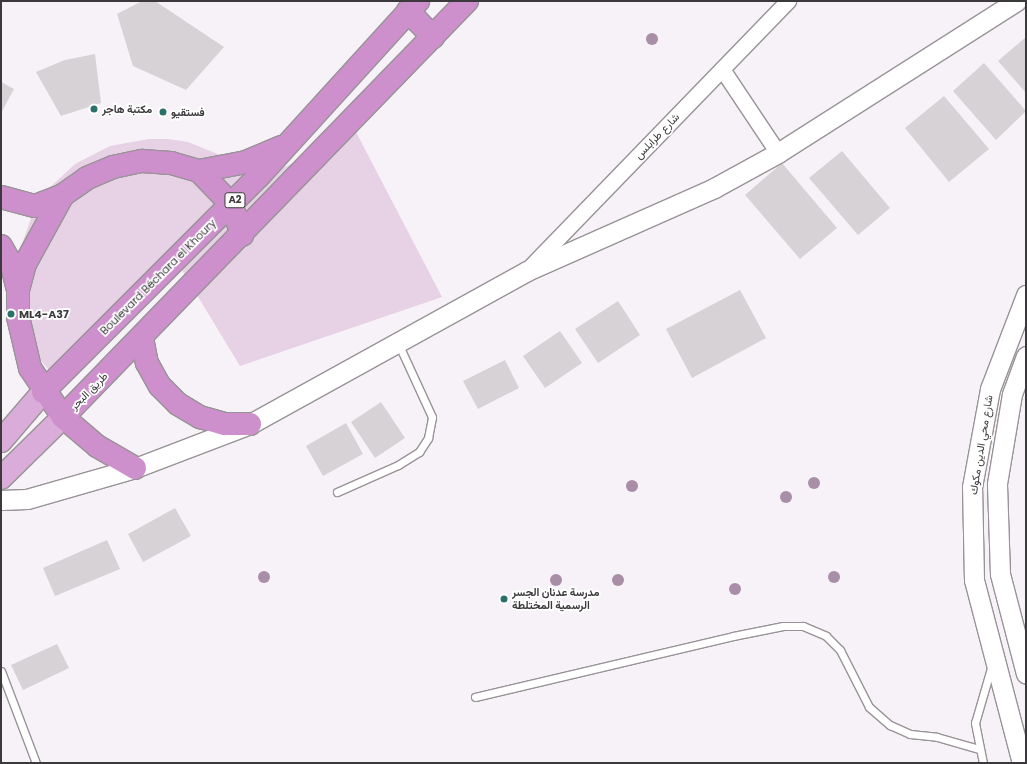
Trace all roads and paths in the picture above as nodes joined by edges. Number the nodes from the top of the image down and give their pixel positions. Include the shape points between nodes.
1 (467, 1) edge
2 (788, 1) edge
3 (1017, 1) edge
4 (413, 6) edge
5 (433, 37) junction
6 (722, 69) junction
7 (289, 143) junction
8 (778, 153) junction
9 (199, 171) junction
10 (63, 195) junction
11 (1, 197) edge
12 (231, 204) junction
13 (242, 235) junction
14 (1, 246) edge
15 (527, 271) junction
16 (18, 290) junction
17 (1026, 295) edge
18 (142, 338) junction
19 (398, 343) junction
20 (1026, 356) edge
21 (63, 372) junction
22 (43, 392) junction
23 (88, 393) junction
24 (63, 417) junction
25 (250, 424) junction
26 (1, 441) edge
27 (135, 468) junction
28 (1, 478) edge
29 (337, 492) dead end
30 (1, 500) edge
31 (994, 660) junction
32 (1, 671) edge
33 (1026, 674) edge
34 (475, 697) dead end
35 (979, 749) junction
36 (36, 763) edge
37 (983, 763) edge
38 (1022, 763) edge

1 - 5 highway, A2
2 - 6 street, شارع طرابلس
3 - 8 street
4 - 5 highway, A2
4 - 7 highway, Boulevard Béchara el Khoury / A2
5 - 13 highway, A2
6 - 8 street
6 - 15 street, شارع طرابلس
7 - 9 highway via 246,162
7 - 12 highway, Boulevard Béchara el Khoury / A2
8 - 15 street via 714,188
9 - 10 highway, A2 via 171,163 142,161 113,167 87,178
9 - 12 highway, A2
10 - 11 highway via 36,206 20,205
10 - 16 highway, A2 via 25,264
12 - 13 highway, A2
12 - 21 highway, Boulevard Béchara el Khoury / A2
13 - 18 highway, طريق البحر / A2
14 - 16 highway via 12,266
15 - 19 street
16 - 22 highway, A2 via 22,343 30,368
17 - 31 street, شارع محي الدين مكوك via 990,389 972,487 974,580
18 - 23 highway, طريق البحر / A2
18 - 25 highway via 150,369 160,386 178,404 200,417 225,424
19 - 25 street
19 - 29 lane via 432,418 428,438 419,452 398,465
20 - 33 street, شارع محي الدين مكوك via 1012,394 997,484 1000,574
21 - 22 highway, Boulevard Béchara el Khoury / A2
21 - 23 highway
22 - 24 highway, A2
22 - 26 main road, A2
23 - 24 highway, طريق البحر / A2
24 - 27 highway, A2 via 97,446
24 - 28 main road, طريق البحر / A2
25 - 27 street
27 - 30 street via 27,499
31 - 35 lane via 975,723
31 - 38 street, شارع محي الدين مكوك
32 - 36 lane
34 - 35 lane via 733,636 783,626 803,626 826,636 840,650 869,707 890,725 910,734 937,737
35 - 37 lane

